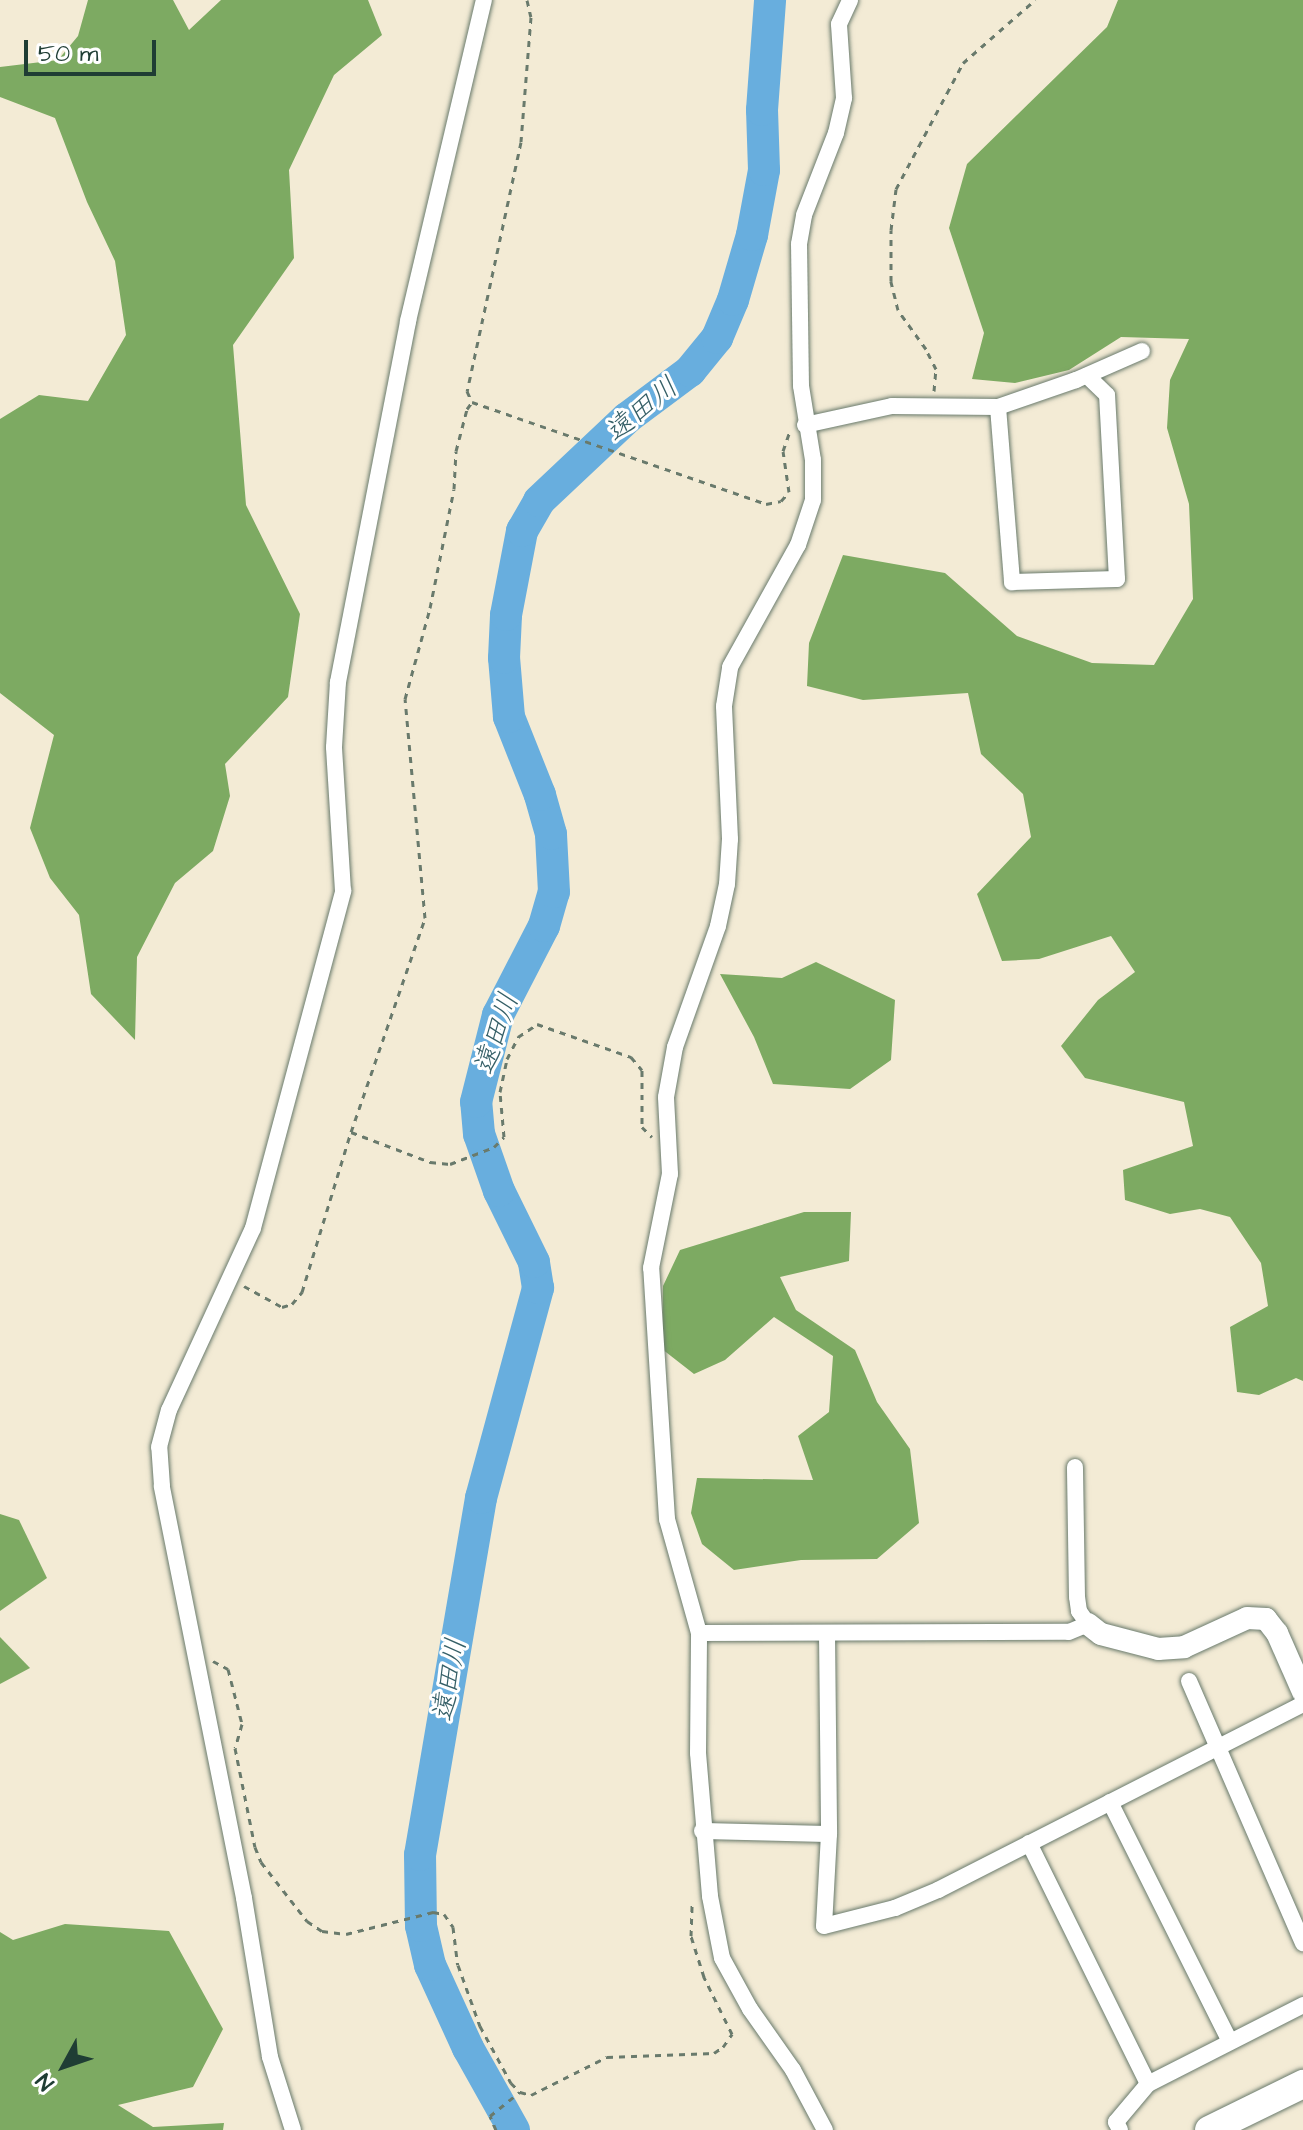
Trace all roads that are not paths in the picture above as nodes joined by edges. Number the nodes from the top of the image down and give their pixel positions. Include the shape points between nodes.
1 (484, 0) edge
2 (850, 0) edge
3 (1142, 351) dead end
4 (1087, 376) junction
5 (998, 407) junction
6 (805, 425) junction
7 (1075, 1467) dead end
8 (1088, 1624) junction
9 (699, 1633) junction
10 (827, 1633) junction
11 (1189, 1681) dead end
12 (1303, 1692) edge
13 (1303, 1704) edge
14 (1219, 1748) junction
15 (1110, 1802) junction
16 (702, 1831) junction
17 (829, 1834) junction
18 (1029, 1843) junction
19 (1303, 1943) edge
20 (1303, 2005) edge
21 (1230, 2042) junction
22 (1148, 2084) junction
23 (1303, 2084) edge
24 (293, 2130) edge
25 (825, 2130) edge
26 (1120, 2130) edge
27 (1209, 2130) edge

1 - 24 street via 408,321 338,682 334,747 343,891 253,1228 169,1410 159,1447 162,1486 244,1898 270,2057
2 - 6 street via 839,24 844,98 799,244
3 - 4 street
4 - 5 street
4 - 5 street via 1107,395 1117,579 1012,582
5 - 6 street via 933,404 866,410
6 - 9 street via 813,460 813,500 798,545 730,667 724,706 727,884 718,926 675,1047 666,1097 670,1174 651,1268 653,1328 667,1519
7 - 8 street via 1077,1597
8 - 10 street via 1069,1632
8 - 12 street via 1101,1634 1158,1649 1184,1647 1247,1618 1266,1619
9 - 10 street
9 - 16 street
10 - 17 street
11 - 14 street
13 - 14 street
14 - 15 street
14 - 19 street
15 - 18 street
15 - 21 street
16 - 17 street
16 - 25 street via 722,1958
17 - 18 street via 824,1926 895,1908
18 - 22 street
20 - 21 street
21 - 22 street
22 - 26 street via 1116,2122
23 - 27 highway

